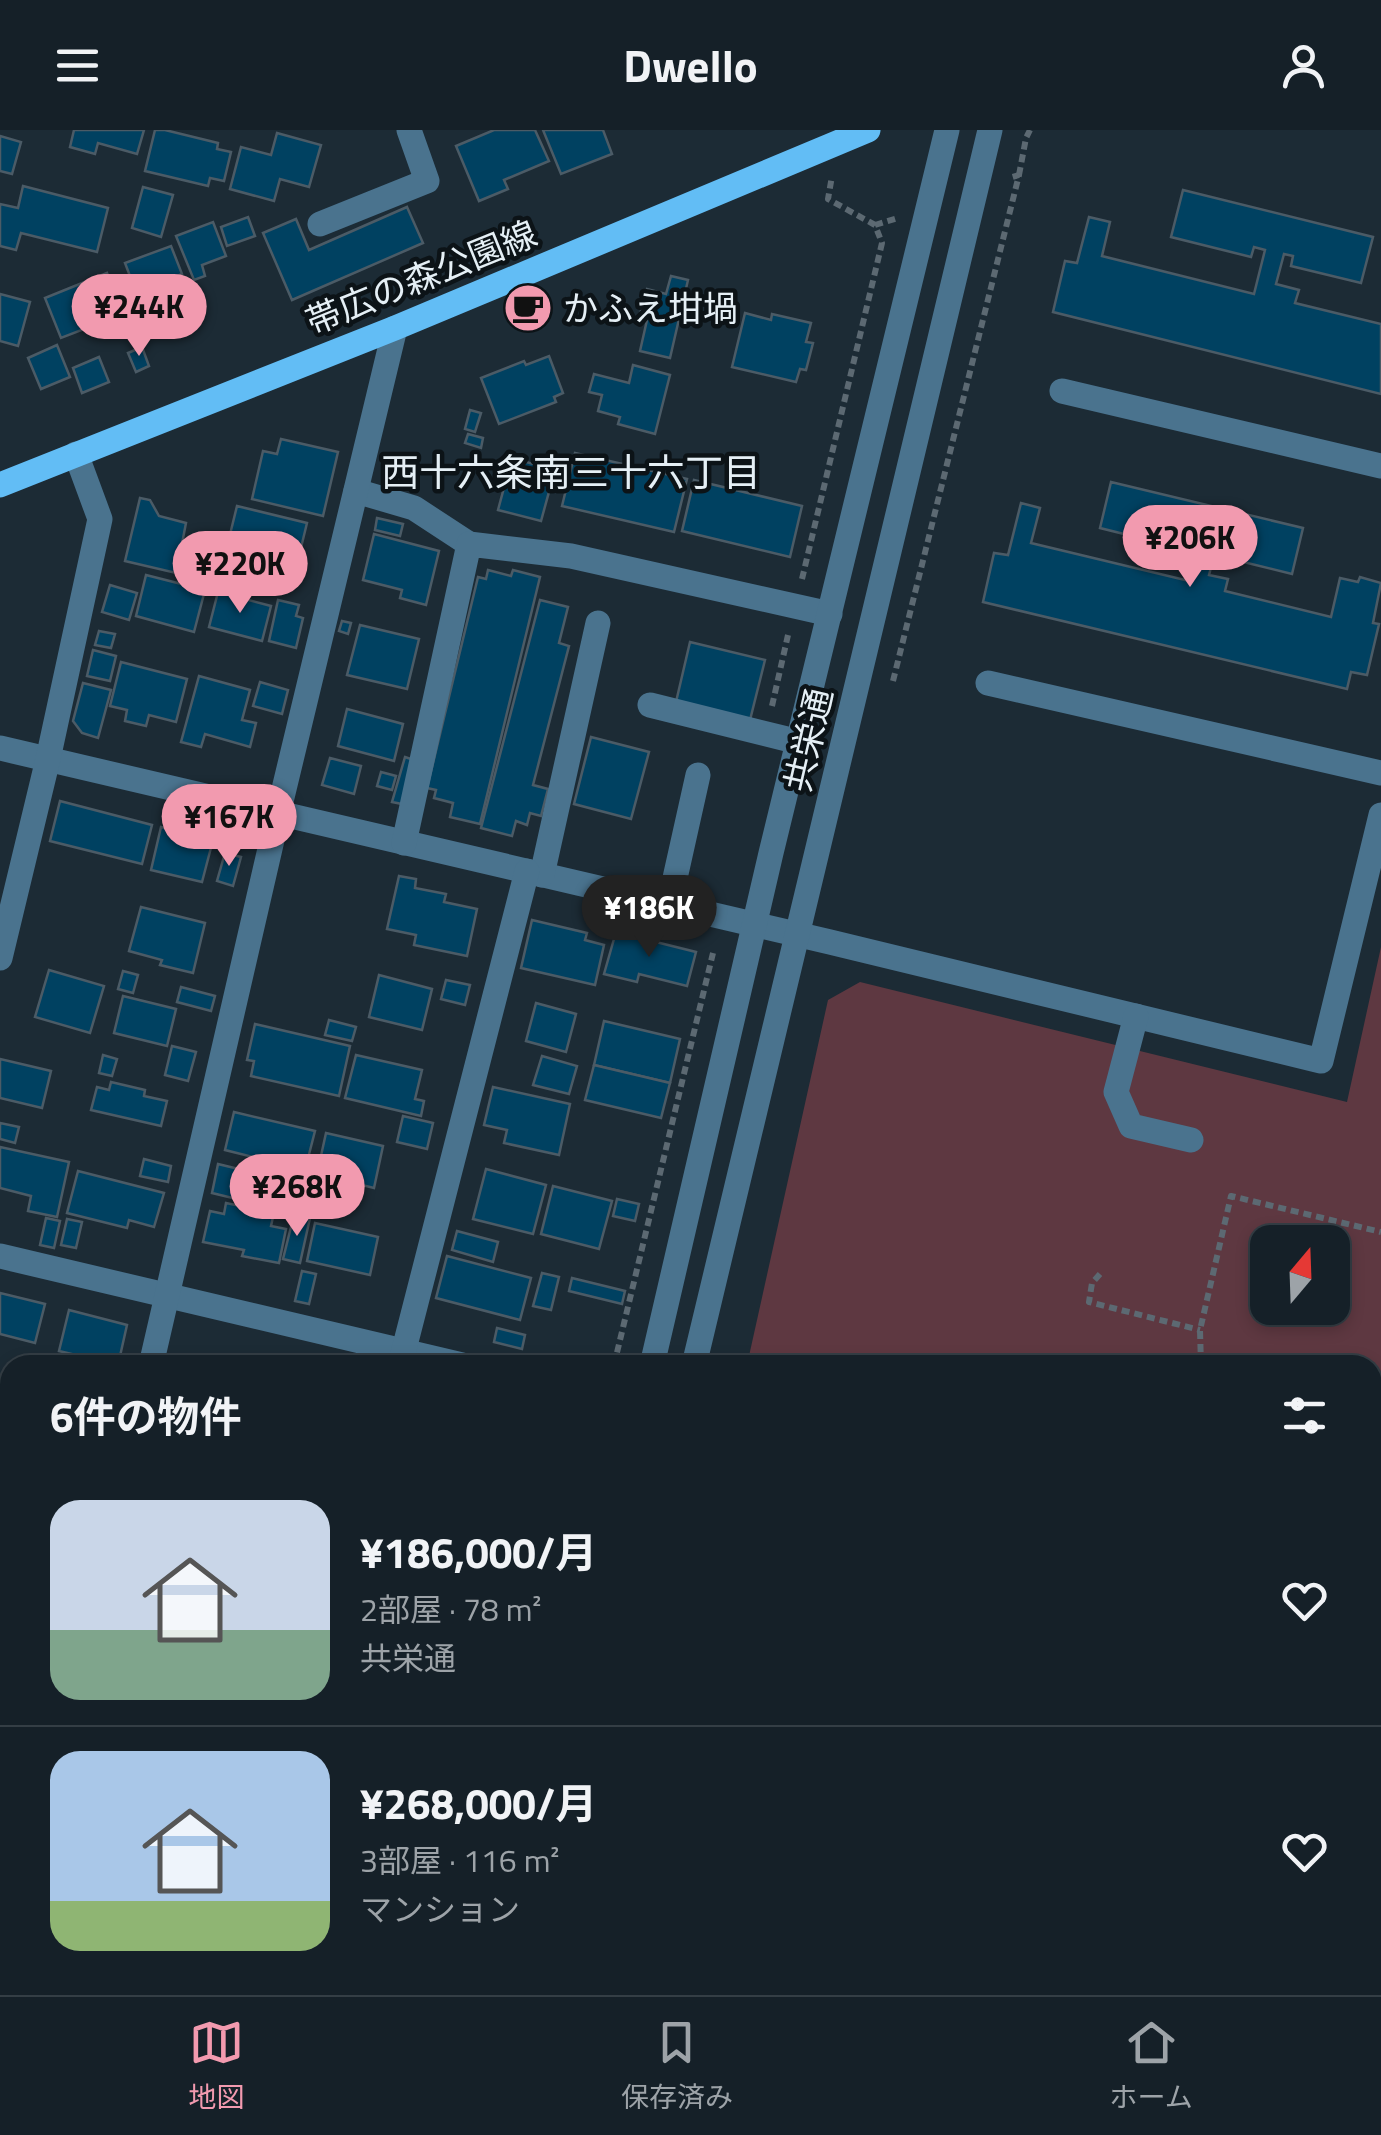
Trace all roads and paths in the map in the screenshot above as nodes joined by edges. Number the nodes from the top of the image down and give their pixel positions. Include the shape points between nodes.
1 (408, 130) edge
2 (868, 130) edge
3 (947, 130) edge
4 (990, 130) edge
5 (1030, 130) edge
6 (838, 142) junction
7 (1019, 174) dead end
8 (320, 224) dead end
9 (394, 328) junction
10 (1062, 391) dead end
11 (76, 454) junction
12 (1381, 466) edge
13 (0, 485) edge
14 (356, 491) junction
15 (469, 544) junction
16 (796, 605) junction
17 (830, 614) junction
18 (598, 624) dead end
19 (988, 683) dead end
20 (650, 705) dead end
21 (765, 734) junction
22 (798, 742) junction
23 (0, 748) edge
24 (48, 760) junction
25 (1381, 773) edge
26 (698, 775) dead end
27 (278, 814) junction
28 (1381, 815) edge
29 (404, 843) junction
30 (534, 873) junction
31 (669, 905) junction
32 (755, 925) junction
33 (798, 935) junction
34 (0, 958) edge
35 (1136, 1016) junction
36 (1190, 1140) dead end
37 (1381, 1232) edge
38 (0, 1256) edge
39 (1100, 1274) dead end
40 (168, 1296) junction
41 (1200, 1330) junction
42 (153, 1355) edge
43 (390, 1355) edge
44 (402, 1355) edge
45 (654, 1355) edge
46 (696, 1355) edge
47 (1201, 1355) edge

1 - 8 street via 427,180
2 - 6 main road, 帯広の森公園線
3 - 17 street, 共栄通
4 - 33 street, 共栄通
5 - 7 path
6 - 9 main road, 帯広の森公園線
6 - 16 path via 828,199 875,225 882,243
9 - 11 main road, 帯広の森公園線
9 - 14 street
10 - 12 street
11 - 13 main road, 帯広の森公園線
11 - 24 street via 100,519
14 - 15 street via 414,508
14 - 27 street
15 - 16 street via 571,556
15 - 29 street
16 - 17 street
16 - 21 path
17 - 22 street, 共栄通
18 - 30 street
19 - 25 street
20 - 21 street
21 - 22 street
22 - 32 street, 共栄通
23 - 24 street
24 - 27 street
24 - 34 street
26 - 31 street
27 - 29 street
27 - 40 street
28 - 35 street via 1322,1061
29 - 30 street
30 - 31 street
30 - 44 street
31 - 32 street
32 - 33 street
32 - 45 street, 共栄通
33 - 35 street
33 - 46 street, 共栄通
35 - 36 street via 1116,1092 1131,1126
37 - 41 path via 1231,1196
38 - 40 street
39 - 41 path via 1089,1302
40 - 42 street
40 - 43 street
41 - 47 path

